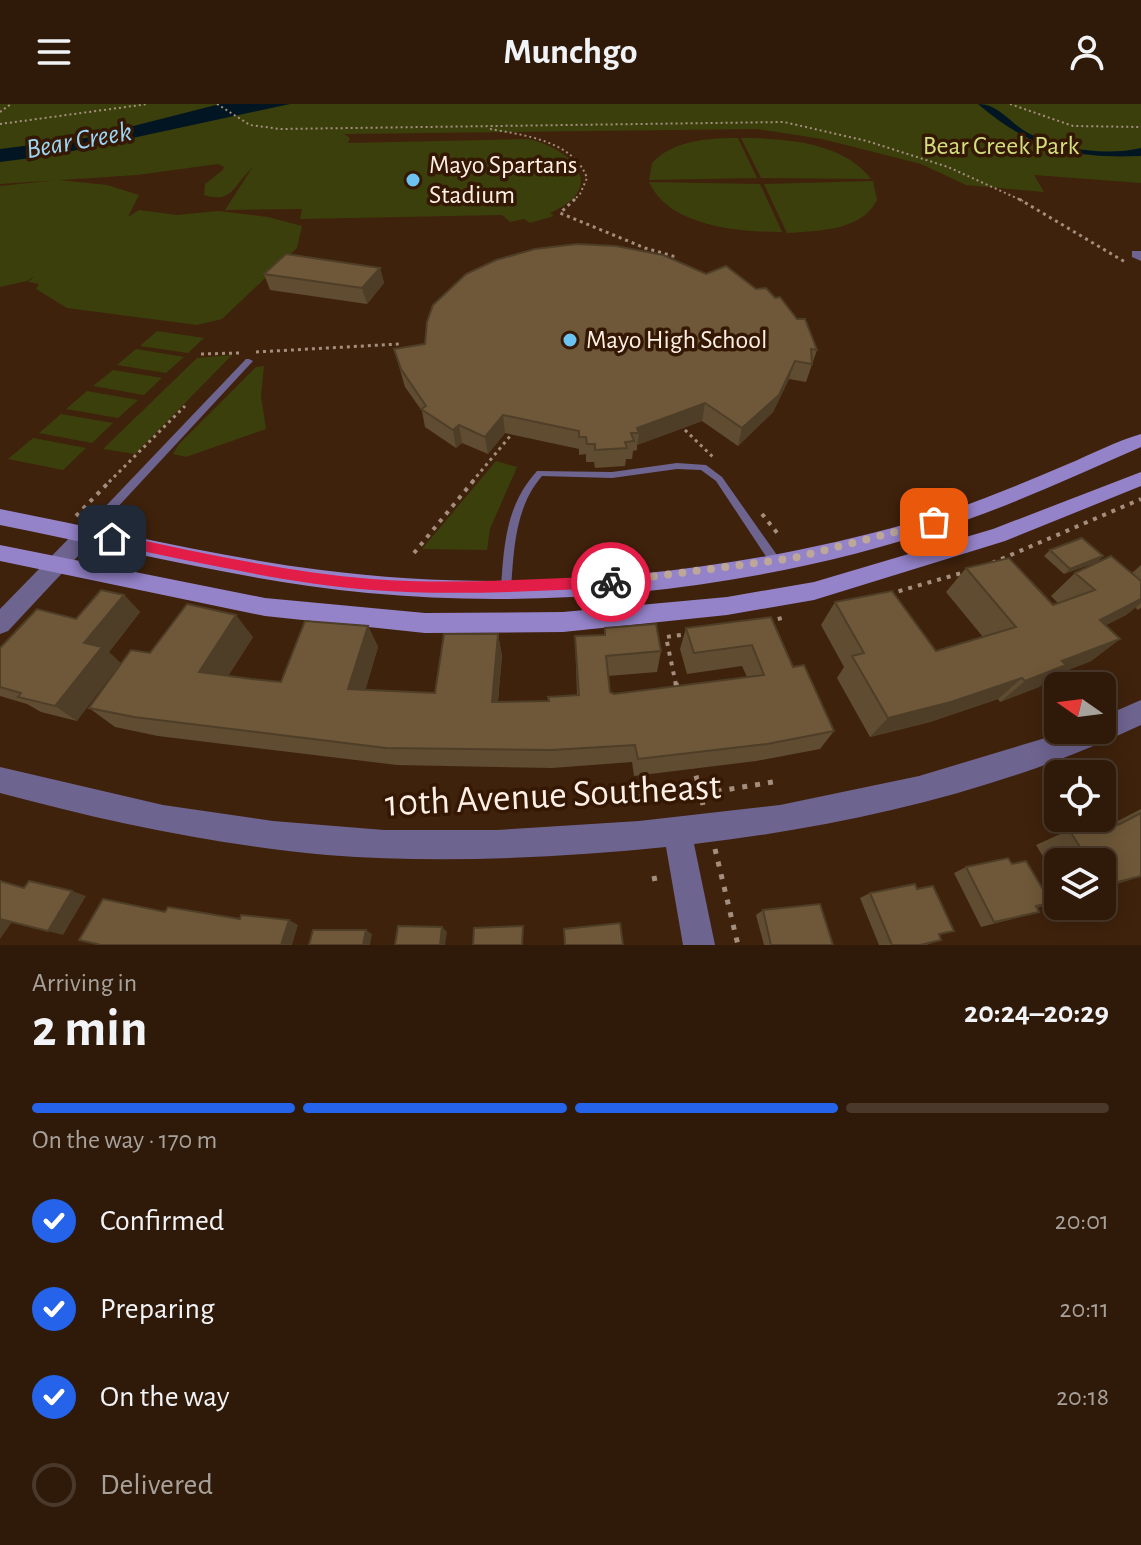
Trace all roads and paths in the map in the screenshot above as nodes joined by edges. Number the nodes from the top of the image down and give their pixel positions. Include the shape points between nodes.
1 (11, 104) edge
2 (148, 104) edge
3 (217, 104) edge
4 (1010, 104) edge
5 (0, 112) edge
6 (0, 124) edge
7 (476, 127) junction
8 (1141, 127) edge
9 (1135, 258) edge
10 (672, 260) edge
11 (399, 344) dead end
12 (238, 353) junction
13 (201, 354) dead end
14 (249, 361) dead end
15 (228, 363) dead end
16 (186, 405) dead end
17 (511, 435) dead end
18 (1141, 440) edge
19 (1141, 479) edge
20 (86, 505) dead end
21 (0, 517) edge
22 (86, 534) junction
23 (0, 553) edge
24 (414, 553) dead end
25 (775, 561) junction
26 (56, 565) junction
27 (506, 588) junction
28 (0, 624) edge
29 (666, 637) dead end
30 (678, 694) edge
31 (1141, 712) edge
32 (1116, 724) edge
33 (1063, 744) edge
34 (691, 751) edge
35 (0, 780) edge
36 (773, 782) dead end
37 (700, 794) junction
38 (626, 799) dead end
39 (678, 834) junction
40 (720, 868) dead end
41 (699, 945) edge
42 (738, 945) edge

1 - 5 path
2 - 6 path
3 - 7 path via 258,128
4 - 8 path via 1086,130
7 - 9 path via 784,122 948,167 1016,197 1113,253
7 - 10 path via 530,137 580,160 588,174 586,185 576,202 560,213 673,256
11 - 12 path
12 - 13 path
12 - 15 path
14 - 22 lane
16 - 20 path
17 - 24 path
18 - 25 main road via 912,530
19 - 26 main road via 998,535 865,577 794,596 647,616 492,623 364,618 265,607
21 - 22 main road
22 - 26 street
22 - 27 main road via 321,579
23 - 26 main road
25 - 27 main road via 643,579
25 - 27 lane via 719,479 703,467 612,475 540,473 516,517
26 - 28 street
29 - 30 path
31 - 32 street, 10th Avenue Southeast
33 - 39 street, 10th Avenue Southeast via 894,799
34 - 37 path
35 - 39 street, 10th Avenue Southeast via 166,819 292,836 440,845
36 - 37 path
37 - 38 path
39 - 41 street
40 - 42 path

